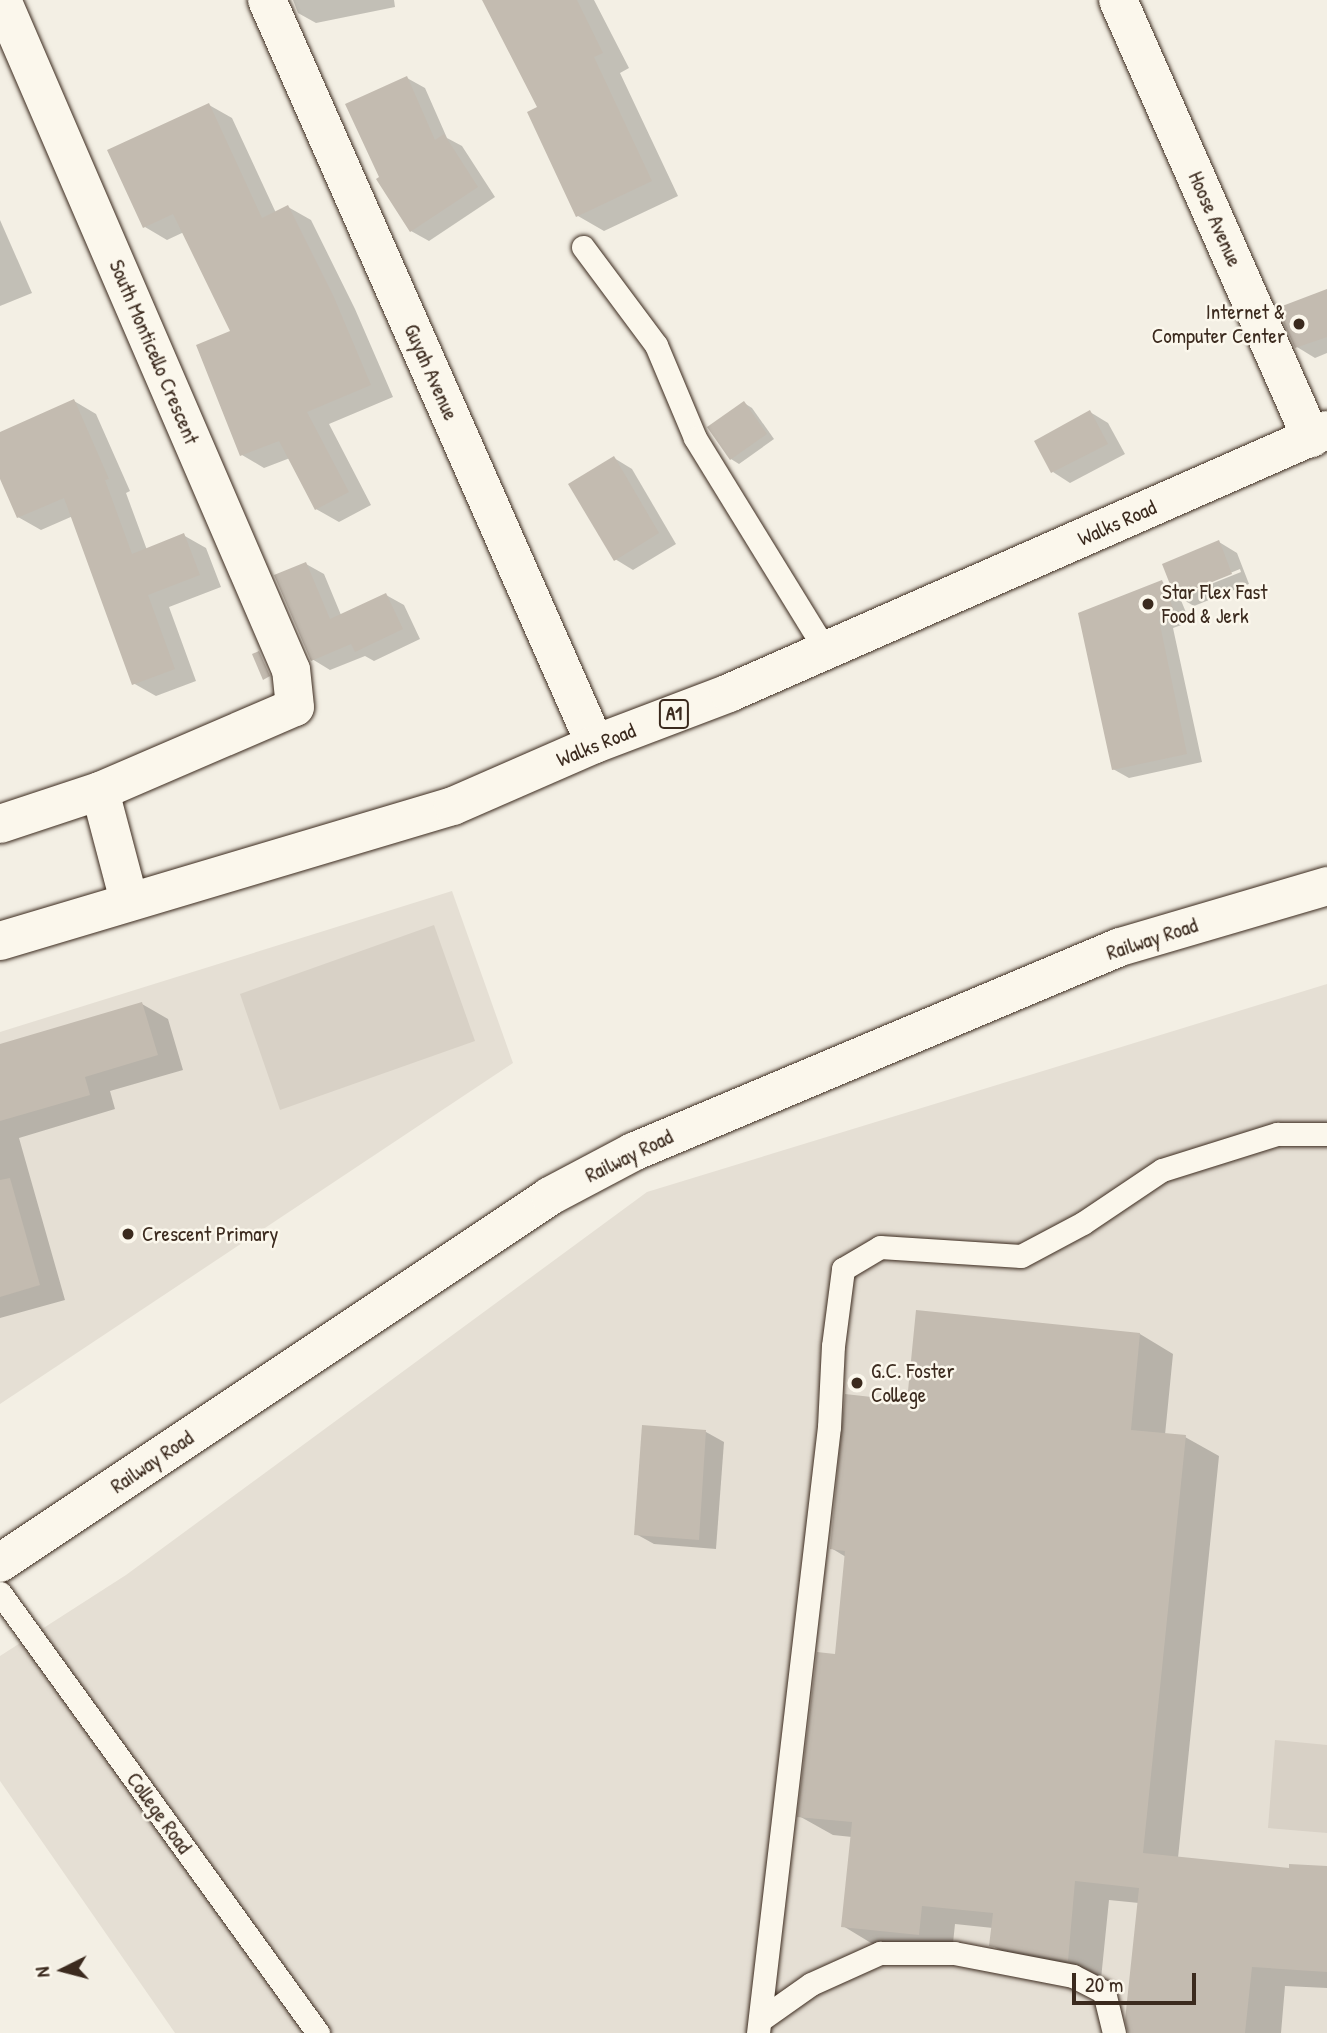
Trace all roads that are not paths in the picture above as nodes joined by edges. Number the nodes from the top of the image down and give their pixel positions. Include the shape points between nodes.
1 (2, 0) edge
2 (267, 0) edge
3 (1118, 0) edge
4 (583, 247) dead end
5 (1319, 434) edge
6 (826, 651) junction
7 (595, 744) junction
8 (100, 791) junction
9 (0, 824) edge
10 (1327, 887) edge
11 (129, 901) junction
12 (0, 941) edge
13 (1327, 1134) edge
14 (0, 1563) edge
15 (0, 1593) edge
16 (759, 2026) edge
17 (318, 2033) edge
18 (1114, 2033) edge

1 - 8 street, South Monticello Crescent via 291,670 295,707
2 - 7 street, Guyah Avenue
3 - 5 street, Hoose Avenue
4 - 6 lane via 656,345 695,438
5 - 6 street, Walks Road / A1
6 - 7 street, Walks Road / A1
7 - 11 street, Walks Road / A1 via 453,806
8 - 9 street
8 - 11 street
10 - 14 street, Railway Road via 1120,947 633,1152 550,1196
11 - 12 street, Walks Road / A1
13 - 16 lane via 1277,1134 1162,1170 1083,1223 1021,1256 880,1247 843,1269 829,1427
15 - 17 lane, College Road
16 - 18 lane via 811,1984 880,1953 954,1953 1073,1976 1104,1992

